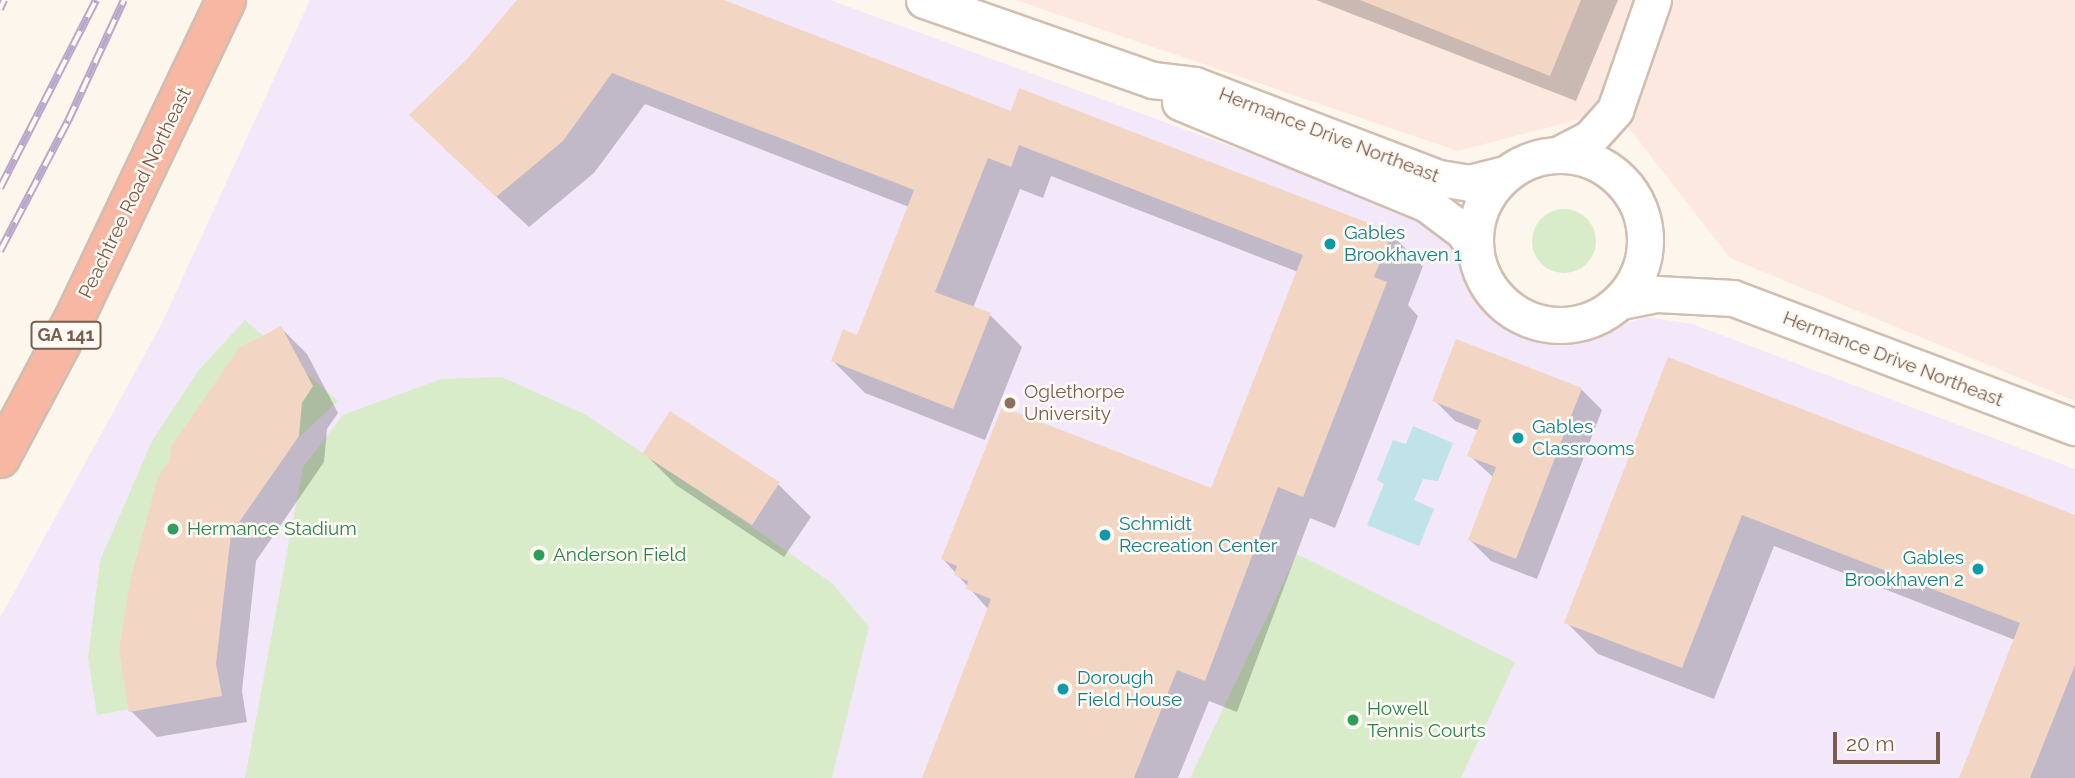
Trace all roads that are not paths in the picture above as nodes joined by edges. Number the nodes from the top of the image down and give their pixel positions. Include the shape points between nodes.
1 (226, 0) edge
2 (924, 0) edge
3 (1653, 0) edge
4 (1153, 80) junction
5 (1615, 110) junction
6 (1559, 154) junction
7 (1613, 173) junction
8 (1505, 174) junction
9 (1646, 244) junction
10 (1475, 249) junction
11 (1710, 298) junction
12 (1621, 300) junction
13 (2075, 427) edge
14 (0, 458) edge

1 - 14 highway, Peachtree Road Northeast / GA 141 via 74,319
2 - 4 street, Hermance Drive Northeast
3 - 5 street
4 - 8 street, Hermance Drive Northeast via 1195,85 1438,178 1469,183
4 - 10 street, Hermance Drive Northeast via 1185,106 1427,204 1463,231
5 - 6 street via 1590,138
5 - 7 street via 1610,150
6 - 7 street, Hermance Drive Northeast via 1587,159
6 - 8 street, Hermance Drive Northeast via 1530,159
7 - 9 street, Hermance Drive Northeast via 1633,194 1644,220
8 - 10 street, Hermance Drive Northeast via 1487,196 1476,222
9 - 11 street, Hermance Drive Northeast via 1685,283
9 - 12 street, Hermance Drive Northeast via 1638,277
10 - 12 street, Hermance Drive Northeast via 1482,276 1497,298 1519,315 1545,324 1572,325 1598,317
11 - 12 street, Hermance Drive Northeast via 1657,294
11 - 13 street, Hermance Drive Northeast via 1733,298

